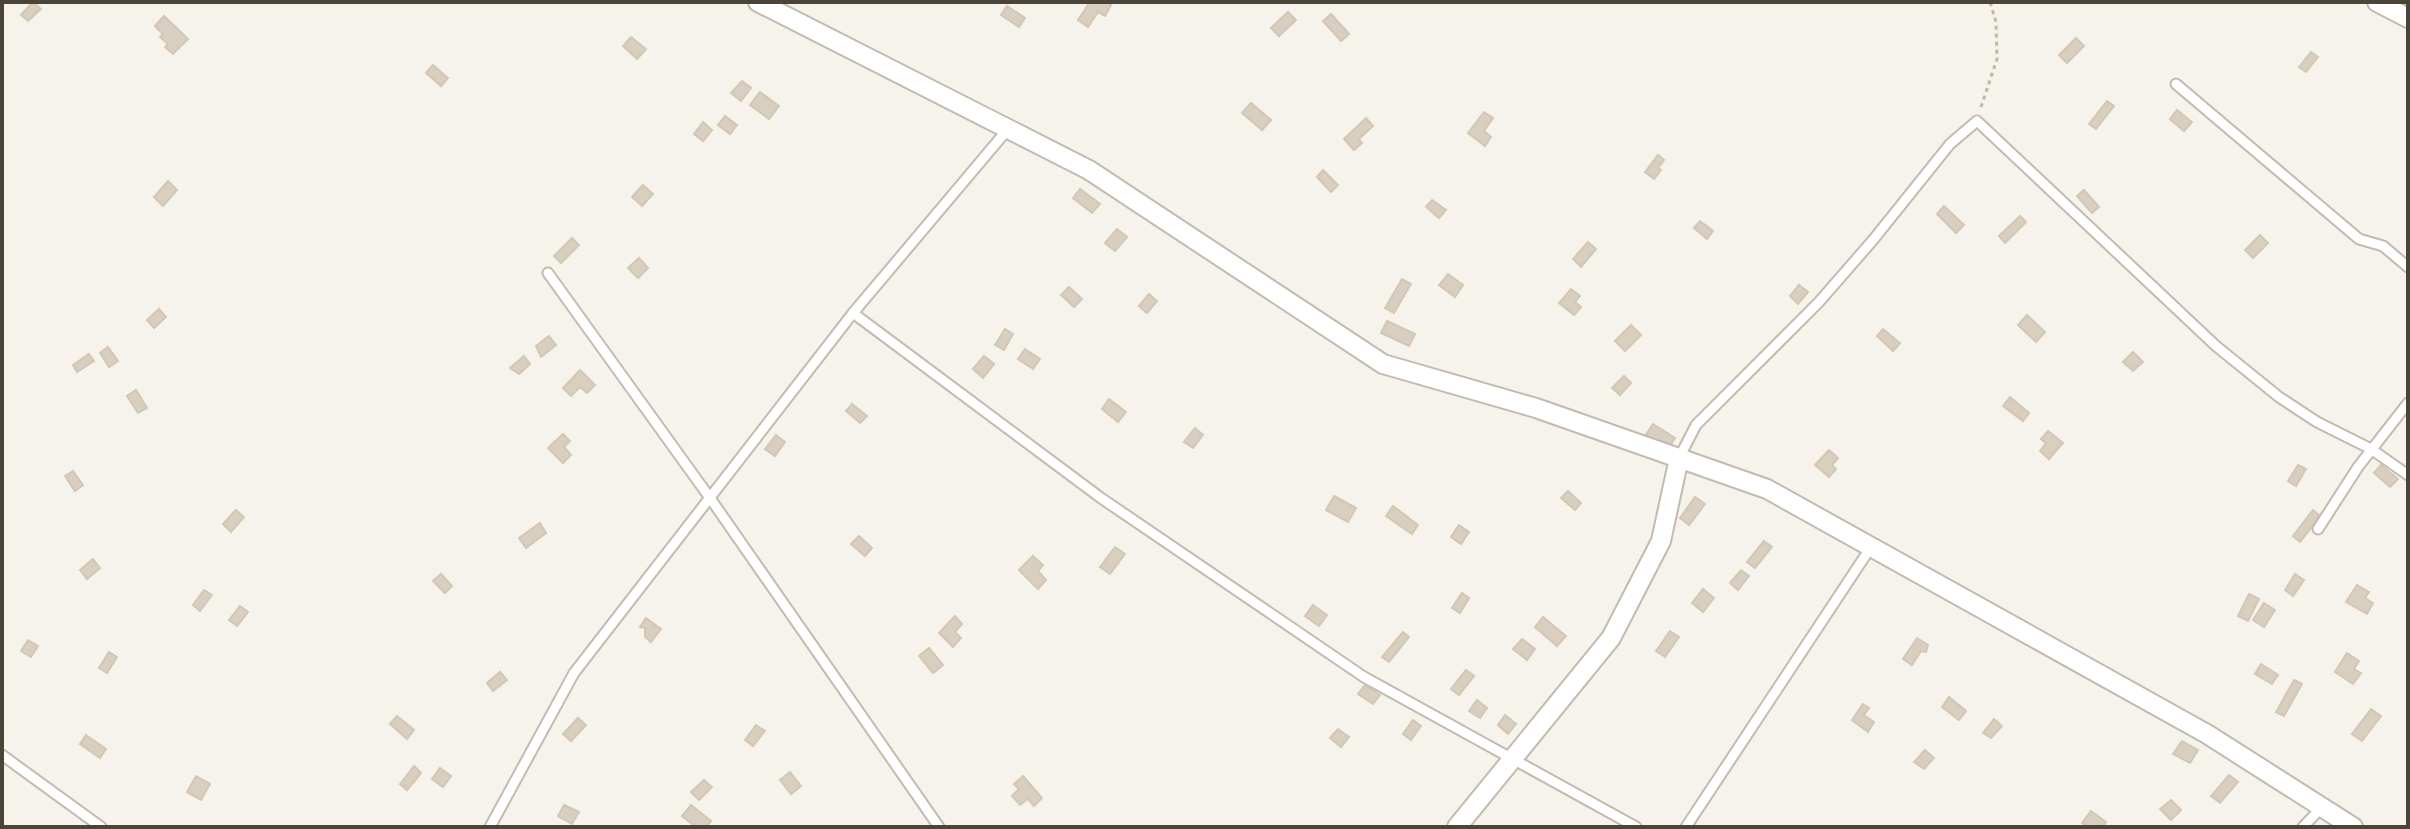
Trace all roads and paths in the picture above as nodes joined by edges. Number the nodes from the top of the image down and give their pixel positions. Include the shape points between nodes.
1 (758, 2) edge
2 (1990, 2) edge
3 (2377, 2) edge
4 (2408, 18) edge
5 (2176, 84) dead end
6 (1977, 121) junction
7 (1008, 129) junction
8 (2408, 267) edge
9 (548, 273) dead end
10 (853, 313) junction
11 (2408, 403) edge
12 (2371, 449) junction
13 (1679, 458) junction
14 (2408, 475) edge
15 (710, 498) junction
16 (2318, 529) dead end
17 (1871, 547) junction
18 (2, 755) edge
19 (1512, 760) junction
20 (2322, 807) junction
21 (101, 827) edge
22 (490, 827) edge
23 (939, 827) edge
24 (1457, 827) edge
25 (1636, 827) edge
26 (1686, 827) edge
27 (2303, 827) edge
28 (2353, 827) edge

1 - 7 street
2 - 6 path via 1997,59
3 - 4 street
5 - 8 lane via 2359,239 2383,246
6 - 12 lane via 2216,346 2279,397
6 - 13 lane via 1950,144 1819,302 1696,425
7 - 10 lane
7 - 13 street via 1089,170 1383,364 1536,408
9 - 15 lane
10 - 15 lane
10 - 19 lane via 1101,498 1364,677
11 - 12 lane
12 - 14 lane
12 - 16 lane
13 - 17 street via 1767,489
13 - 19 street via 1661,541 1611,638
15 - 22 lane via 574,673
15 - 23 lane
17 - 20 street via 2207,734
17 - 26 lane
18 - 21 lane
19 - 24 street
19 - 25 lane
20 - 27 lane
20 - 28 street

